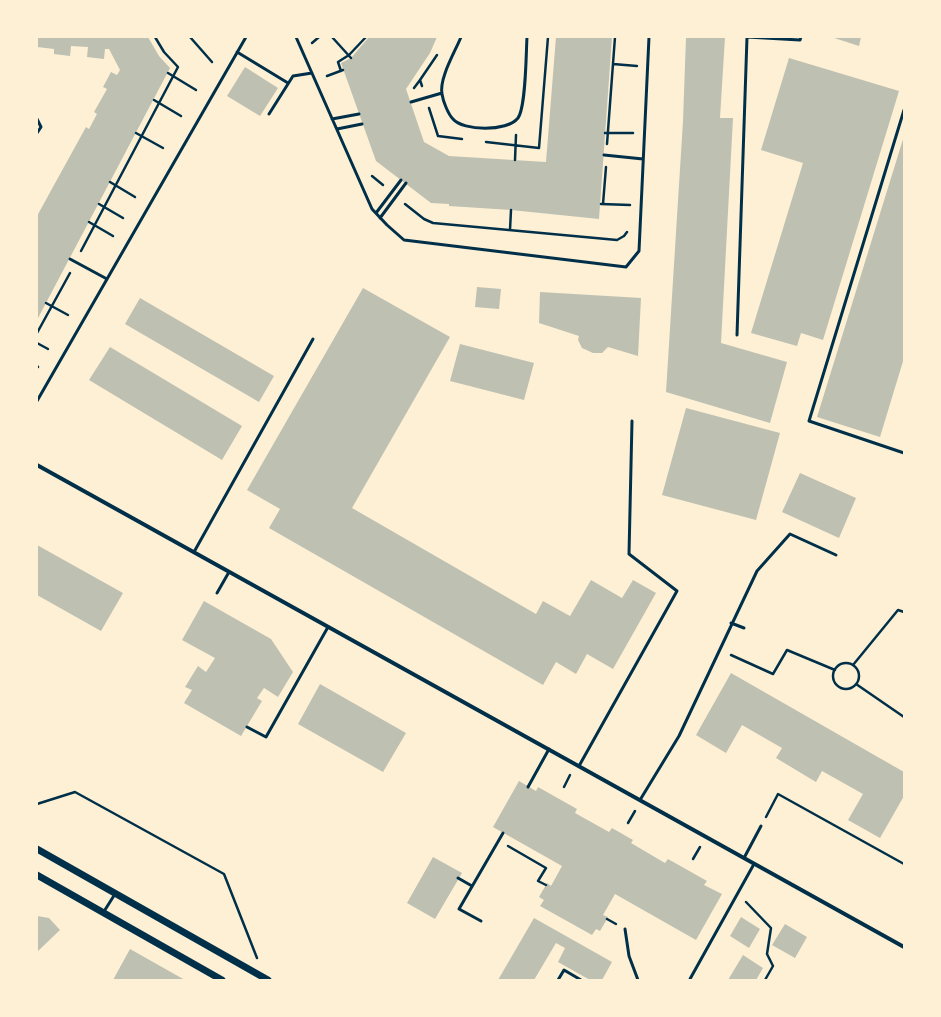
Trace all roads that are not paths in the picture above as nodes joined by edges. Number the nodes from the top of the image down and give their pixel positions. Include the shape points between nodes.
1 (246, 37) edge
2 (296, 37) edge
3 (461, 37) edge
4 (527, 37) edge
5 (649, 37) edge
6 (801, 37) edge
7 (237, 52) junction
8 (312, 73) junction
9 (288, 83) junction
10 (442, 93) junction
11 (411, 102) dead end
12 (904, 110) edge
13 (269, 114) dead end
14 (359, 114) dead end
15 (37, 119) edge
16 (332, 119) junction
17 (362, 124) dead end
18 (337, 129) junction
19 (37, 133) edge
20 (605, 155) road end
21 (643, 159) junction
22 (401, 180) dead end
23 (406, 184) dead end
24 (376, 213) junction
25 (380, 218) junction
26 (70, 259) dead end
27 (106, 280) junction
28 (737, 335) dead end
29 (313, 339) dead end
30 (37, 401) edge
31 (632, 421) dead end
32 (904, 452) edge
33 (37, 465) edge
34 (194, 552) junction
35 (836, 555) dead end
36 (229, 572) junction
37 (218, 592) dead end
38 (731, 623) junction
39 (328, 627) junction
40 (744, 628) dead end
41 (247, 727) dead end
42 (548, 749) junction
43 (579, 766) junction
44 (528, 787) dead end
45 (640, 800) junction
46 (761, 826) road end
47 (503, 833) dead end
48 (38, 851) edge
49 (744, 858) junction
50 (754, 864) junction
51 (37, 875) edge
52 (458, 878) dead end
53 (472, 886) junction
54 (115, 893) junction
55 (103, 913) junction
56 (481, 921) dead end
57 (625, 929) dead end
58 (904, 947) edge
59 (263, 979) edge
60 (690, 979) dead end
61 (222, 980) edge
62 (558, 980) edge
63 (581, 980) edge
64 (638, 980) edge

1 - 7 lane
2 - 8 lane
3 - 10 lane via 443,78
4 - 10 lane via 522,106 518,118 507,126 497,128 462,125 453,119
5 - 21 lane
6 - 28 lane via 800,40 747,37
7 - 9 lane
7 - 27 lane
8 - 9 lane via 293,76
8 - 16 lane
9 - 13 lane
10 - 11 lane
12 - 32 lane via 809,421
14 - 16 lane
15 - 19 lane via 41,127
16 - 18 lane
17 - 18 lane
18 - 24 lane
20 - 21 lane
21 - 25 lane via 639,251 626,267 404,240
22 - 24 lane
23 - 25 lane
24 - 25 lane
26 - 27 lane
27 - 30 lane
29 - 34 lane
31 - 43 lane via 630,554 677,591
33 - 34 street
34 - 36 street
35 - 38 lane via 790,534 757,571
36 - 37 lane
36 - 39 street
38 - 40 lane
38 - 45 lane via 679,736
39 - 41 lane via 266,737
39 - 42 street
42 - 43 street
42 - 44 lane
43 - 45 street
45 - 49 street
46 - 49 lane
47 - 53 lane
48 - 54 street
49 - 50 street
50 - 58 street
50 - 60 lane
51 - 55 street
52 - 53 lane
53 - 56 lane via 459,909
54 - 55 lane
54 - 59 street
55 - 61 street
57 - 64 lane via 629,956
62 - 63 lane via 564,970

